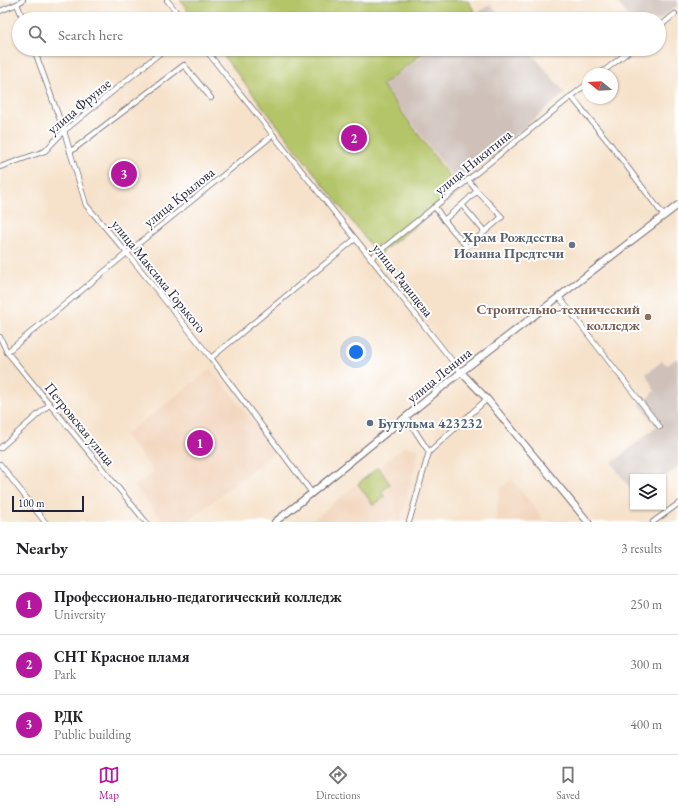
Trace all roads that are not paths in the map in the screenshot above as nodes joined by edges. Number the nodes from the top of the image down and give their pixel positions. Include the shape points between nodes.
1 (22, 0) edge
2 (167, 0) edge
3 (17, 4) junction
4 (0, 11) edge
5 (20, 12) edge
6 (176, 12) edge
7 (675, 14) dead end
8 (666, 21) edge
9 (37, 56) edge
10 (156, 56) edge
11 (211, 56) edge
12 (623, 56) edge
13 (608, 68) edge
14 (582, 88) edge
15 (571, 96) junction
16 (211, 98) dead end
17 (64, 131) junction
18 (273, 135) junction
19 (70, 152) junction
20 (0, 167) edge
21 (468, 180) junction
22 (477, 192) junction
23 (462, 205) junction
24 (678, 205) edge
25 (435, 207) junction
26 (664, 216) junction
27 (444, 220) junction
28 (484, 232) junction
29 (355, 239) junction
30 (127, 253) junction
31 (371, 258) junction
32 (559, 297) junction
33 (0, 337) edge
34 (7, 352) junction
35 (211, 358) junction
36 (461, 372) junction
37 (487, 399) junction
38 (50, 404) junction
39 (406, 418) junction
40 (660, 427) dead end
41 (0, 448) edge
42 (429, 452) junction
43 (0, 464) edge
44 (312, 494) junction
45 (678, 504) edge
46 (45, 522) edge
47 (146, 522) edge
48 (275, 522) edge
49 (409, 522) edge
50 (588, 522) edge
51 (653, 522) edge

1 - 3 street
2 - 6 street
3 - 4 street
3 - 5 street
7 - 8 street
9 - 17 street, улица Максима Горького
10 - 17 street, улица Фрунзе
11 - 18 street, улица Радищева
12 - 13 street
14 - 15 street, улица Никитина
15 - 21 street, улица Никитина
15 - 26 street
16 - 19 street via 184,66
17 - 19 street, улица Максима Горького
17 - 20 street, улица Фрунзе via 44,151
18 - 29 street, улица Радищева
18 - 30 street, улица Крылова
19 - 30 street, улица Максима Горького via 86,205
21 - 22 street
21 - 25 street, улица Никитина
22 - 23 street
22 - 28 street via 502,217
23 - 27 street
23 - 28 street
24 - 26 main road, улица Ленина
25 - 27 street
25 - 31 street, улица Никитина
26 - 32 main road, улица Ленина
27 - 28 street via 467,247
29 - 31 street, улица Радищева
29 - 35 street
30 - 34 street, улица Крылова
30 - 35 street, улица Максима Горького
31 - 36 street, улица Радищева
32 - 36 main road, улица Ленина
32 - 40 street
33 - 34 street, Петровская улица
34 - 38 street, Петровская улица
35 - 44 street, улица Максима Горького
36 - 37 main road, улица Радищева
36 - 39 main road, улица Ленина
37 - 42 street
37 - 50 main road, улица Радищева
38 - 41 street
38 - 47 street, Петровская улица
39 - 42 street
39 - 44 main road, улица Ленина
42 - 49 street
43 - 46 street
44 - 48 main road, улица Ленина
45 - 51 street

